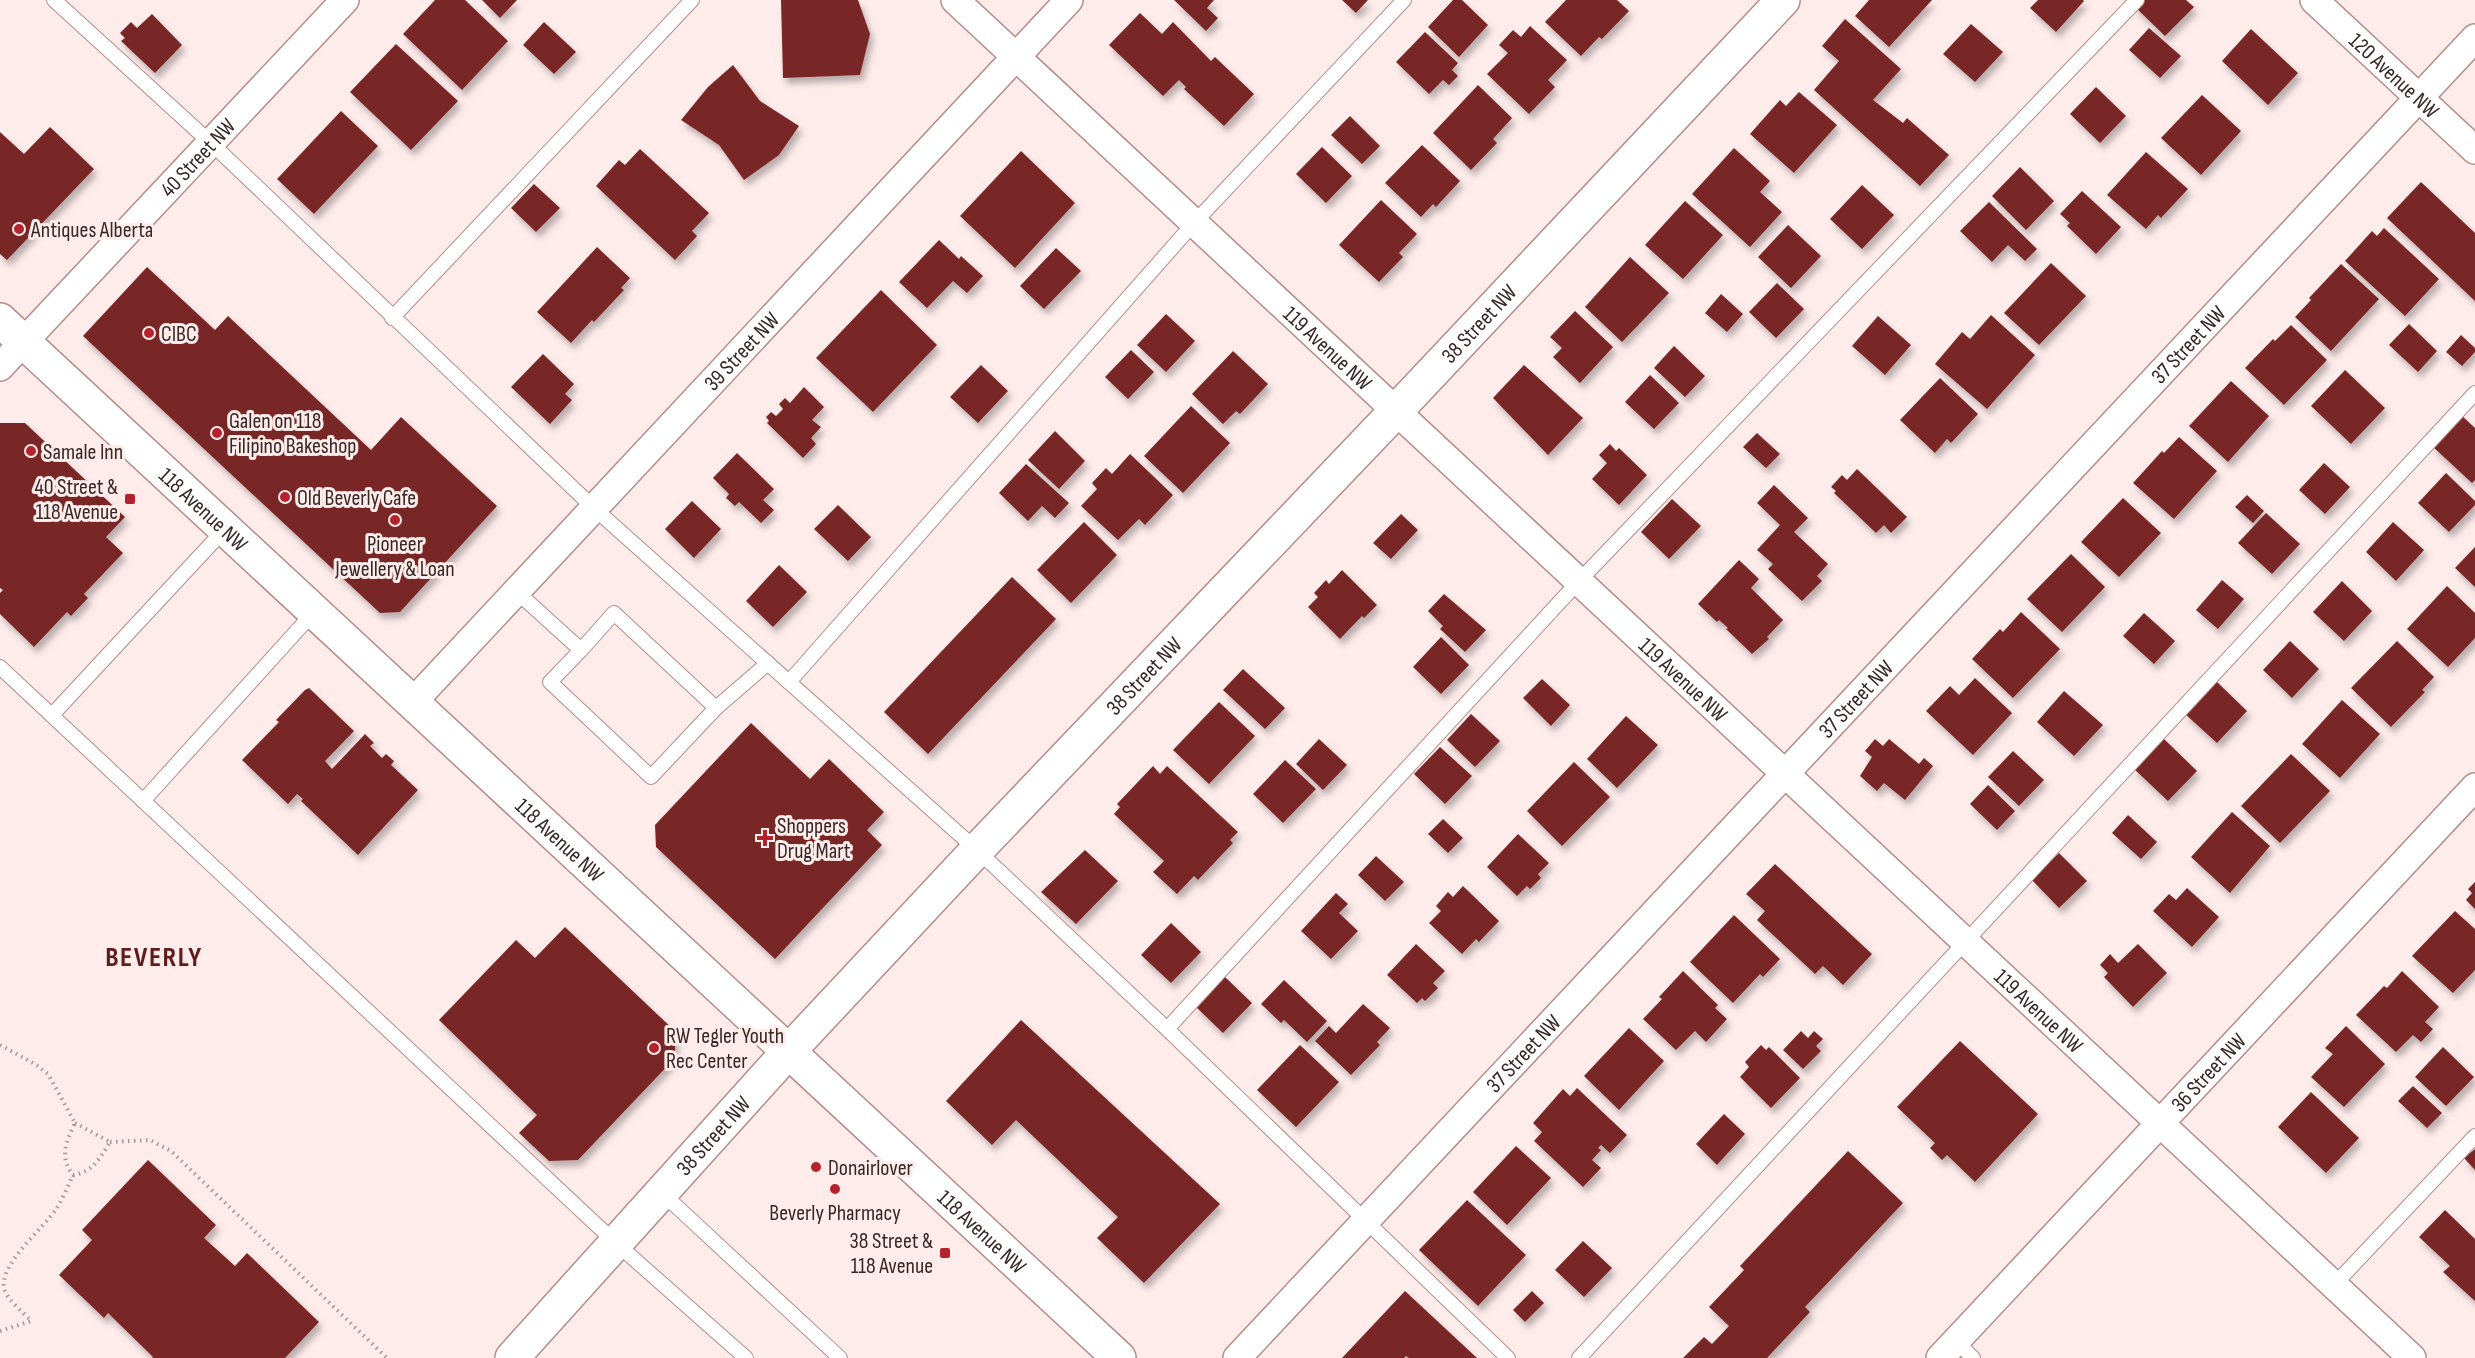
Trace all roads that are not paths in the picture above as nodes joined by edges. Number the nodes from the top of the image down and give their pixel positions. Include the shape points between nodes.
1 (54, 0) edge
2 (345, 0) edge
3 (692, 0) edge
4 (955, 0) edge
5 (1069, 0) edge
6 (1404, 0) edge
7 (1783, 0) edge
8 (2137, 0) edge
9 (2314, 0) edge
10 (2475, 38) edge
11 (1017, 58) junction
12 (2419, 98) junction
13 (212, 144) junction
14 (2475, 150) edge
15 (1194, 223) junction
16 (393, 318) junction
17 (0, 320) edge
18 (24, 343) junction
19 (0, 367) edge
20 (2475, 393) edge
21 (1396, 411) junction
22 (595, 509) junction
23 (225, 530) junction
24 (1579, 581) junction
25 (517, 591) junction
26 (314, 612) junction
27 (580, 650) junction
28 (768, 663) junction
29 (0, 666) edge
30 (789, 682) junction
31 (412, 703) junction
32 (716, 708) junction
33 (52, 715) junction
34 (1786, 774) junction
35 (2475, 787) edge
36 (143, 801) junction
37 (977, 850) junction
38 (1965, 941) junction
39 (1167, 1029) junction
40 (788, 1052) junction
41 (2160, 1123) junction
42 (2475, 1136) edge
43 (662, 1193) junction
44 (1366, 1222) junction
45 (617, 1244) junction
46 (2334, 1285) junction
47 (1956, 1352) edge
48 (512, 1358) edge
49 (746, 1358) edge
50 (840, 1358) edge
51 (1119, 1358) edge
52 (1237, 1358) edge
53 (1508, 1358) edge
54 (1579, 1358) edge
55 (2412, 1358) edge

1 - 13 lane
2 - 13 street, 40 Street NW
3 - 16 lane
4 - 11 street, 119 Avenue NW
5 - 11 street, 39 Street NW
6 - 15 lane
7 - 21 street, 38 Street NW
8 - 24 lane
9 - 12 street, 120 Avenue NW
10 - 12 street, 37 Street NW
11 - 15 street, 119 Avenue NW
11 - 22 street, 39 Street NW
12 - 14 street, 120 Avenue NW
12 - 34 street, 37 Street NW
13 - 16 lane
13 - 18 street, 40 Street NW
15 - 21 street, 119 Avenue NW
15 - 30 lane
16 - 22 lane
17 - 18 street, 118 Avenue NW
18 - 19 street, 40 Street NW
18 - 23 street, 118 Avenue NW
20 - 38 lane
21 - 24 street, 119 Avenue NW
21 - 37 street, 38 Street NW
22 - 25 street, 39 Street NW
22 - 28 lane
23 - 26 street, 118 Avenue NW
23 - 33 lane
24 - 34 street, 119 Avenue NW
24 - 39 lane
25 - 27 lane
25 - 31 street, 39 Street NW
26 - 31 street, 118 Avenue NW
26 - 36 lane
27 - 32 lane via 614,614
27 - 32 lane via 550,682 651,777
28 - 30 lane
28 - 32 lane
29 - 33 lane
30 - 37 lane
31 - 40 street, 118 Avenue NW
33 - 36 lane
34 - 38 street, 119 Avenue NW
34 - 44 street, 37 Street NW
35 - 41 street, 36 Street NW
36 - 45 lane
37 - 39 lane
37 - 40 street, 38 Street NW
38 - 41 street, 119 Avenue NW
38 - 54 lane
39 - 44 lane
40 - 43 street, 38 Street NW
40 - 51 street, 118 Avenue NW
41 - 46 street, 119 Avenue NW
41 - 47 street, 36 Street NW
42 - 46 lane
43 - 45 street, 38 Street NW
43 - 50 lane
44 - 52 street, 37 Street NW
44 - 53 lane
45 - 48 street, 38 Street NW
45 - 49 lane
46 - 55 street, 119 Avenue NW

